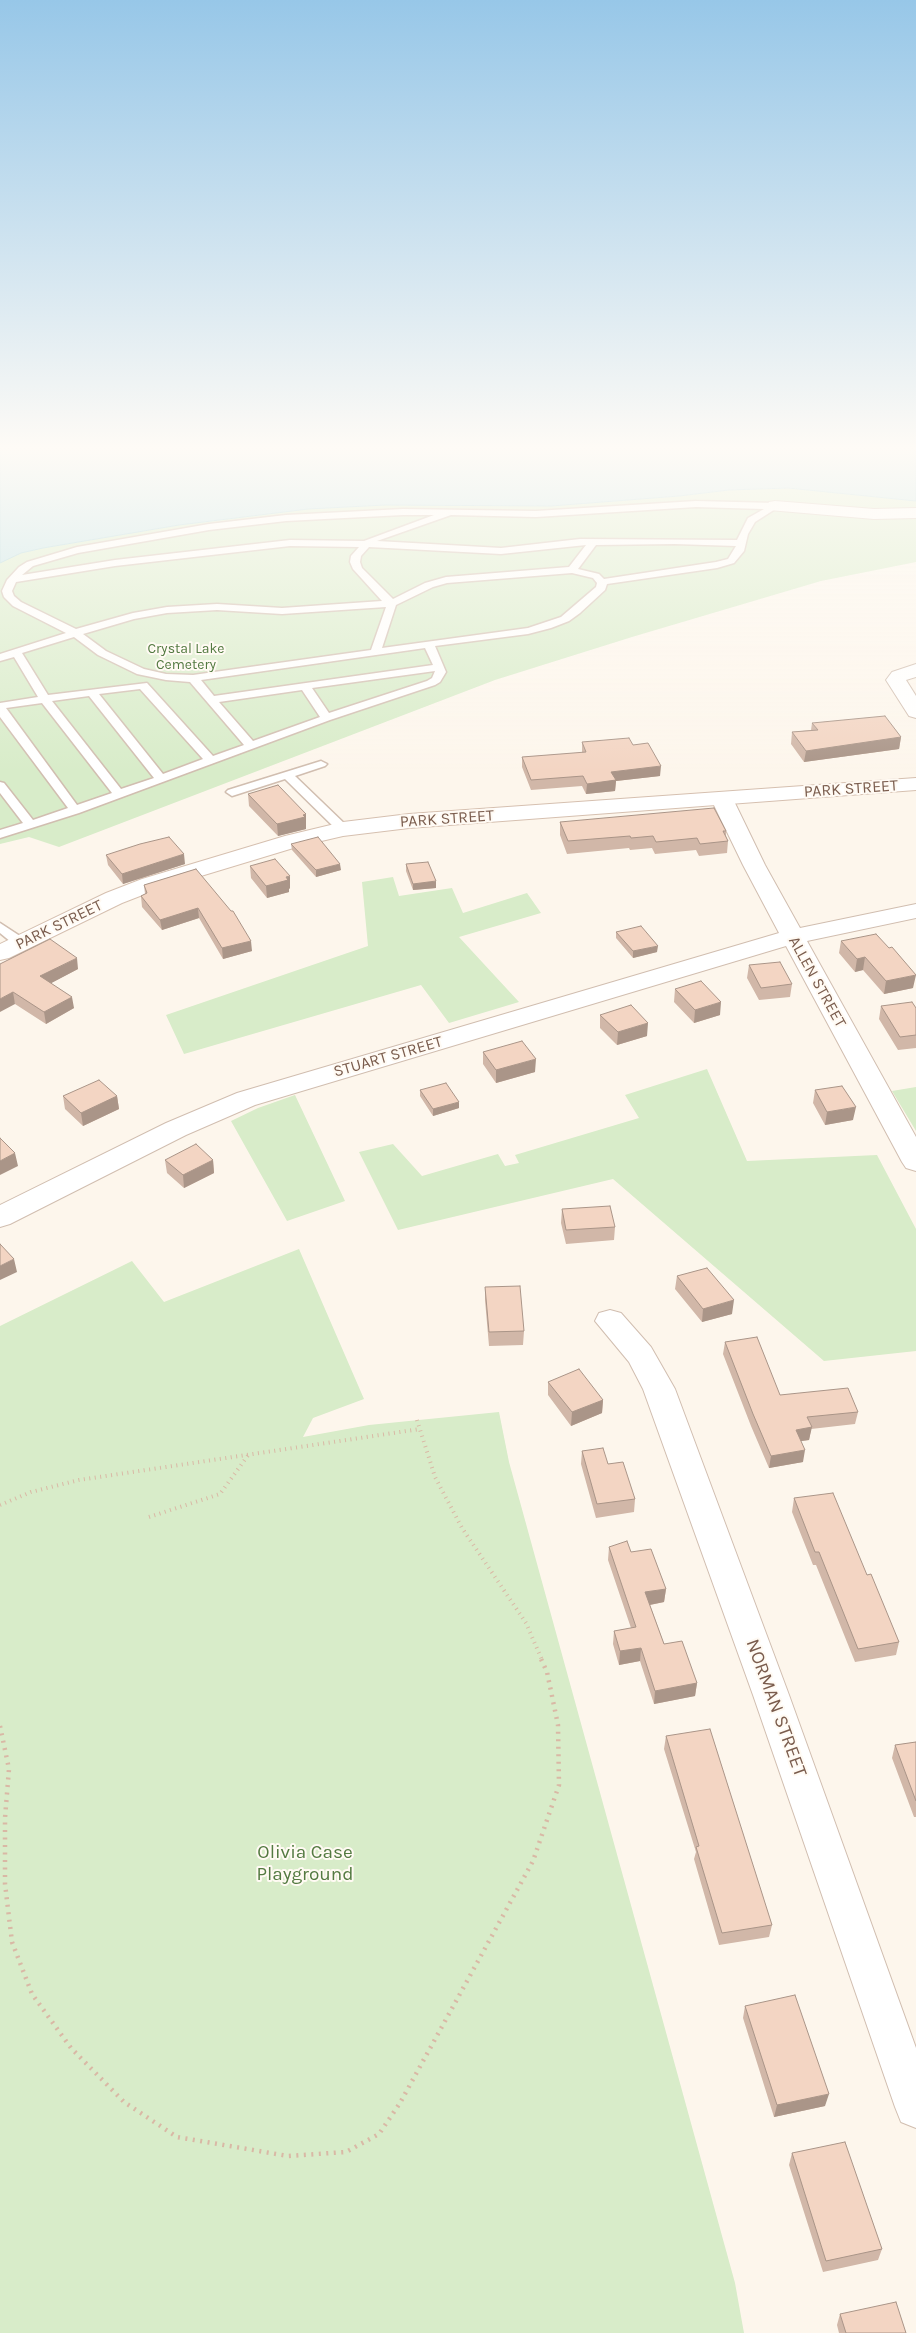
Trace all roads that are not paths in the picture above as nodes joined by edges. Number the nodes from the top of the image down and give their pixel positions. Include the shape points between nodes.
1 (58, 555) edge
2 (184, 555) edge
3 (357, 555) edge
4 (583, 555) edge
5 (736, 555) edge
6 (572, 570) junction
7 (12, 580) junction
8 (602, 582) junction
9 (392, 602) junction
10 (75, 632) junction
11 (429, 644) junction
12 (16, 652) junction
13 (376, 652) junction
14 (0, 658) edge
15 (439, 667) junction
16 (916, 670) edge
17 (193, 678) junction
18 (143, 685) junction
19 (306, 687) junction
20 (92, 692) junction
21 (45, 699) junction
22 (210, 700) junction
23 (0, 707) edge
24 (916, 712) edge
25 (326, 718) junction
26 (251, 746) junction
27 (211, 761) junction
28 (321, 764) dead end
29 (288, 774) junction
30 (161, 779) junction
31 (916, 784) edge
32 (0, 785) edge
33 (232, 792) dead end
34 (119, 794) junction
35 (722, 799) junction
36 (76, 810) junction
37 (30, 825) junction
38 (343, 830) junction
39 (0, 834) edge
40 (916, 912) edge
41 (0, 927) edge
42 (792, 937) junction
43 (21, 943) junction
44 (0, 953) edge
45 (916, 1162) edge
46 (0, 1217) edge
47 (610, 1321) dead end
48 (916, 2107) edge

1 - 7 lane via 30,564
2 - 7 lane
3 - 9 lane via 358,569
4 - 6 lane
5 - 8 lane via 731,561 718,565
6 - 8 lane via 596,576
6 - 9 lane via 460,578 429,585
7 - 10 lane via 7,591 9,598
8 - 11 lane via 601,588 576,611 547,626
9 - 10 lane via 316,610 217,607 167,610
9 - 13 lane
10 - 12 lane
10 - 17 lane via 102,654 141,672
11 - 13 lane
11 - 15 lane
12 - 14 lane
12 - 21 lane
13 - 17 lane
15 - 19 lane
15 - 25 lane via 439,677 430,683
16 - 24 street via 896,680
17 - 18 lane
17 - 22 lane
18 - 20 lane
18 - 27 lane
19 - 22 lane
19 - 25 lane
20 - 21 lane
20 - 30 lane
21 - 23 lane
21 - 34 lane
22 - 26 lane
23 - 36 lane
25 - 26 lane
26 - 27 lane
27 - 30 lane
28 - 29 lane
29 - 33 lane
29 - 38 lane
30 - 34 lane
31 - 35 street, PARK STREET
32 - 37 lane
34 - 36 lane
35 - 38 street, PARK STREET via 409,821
35 - 42 street, ALLEN STREET
36 - 37 lane
37 - 39 lane
38 - 43 street, PARK STREET via 293,840 150,884
40 - 42 street, STUART STREET
41 - 43 lane
42 - 45 street, ALLEN STREET
42 - 46 street, STUART STREET via 246,1099 176,1129
43 - 44 street, PARK STREET
47 - 48 street, NORMAN STREET via 640,1354 659,1389 782,1723

